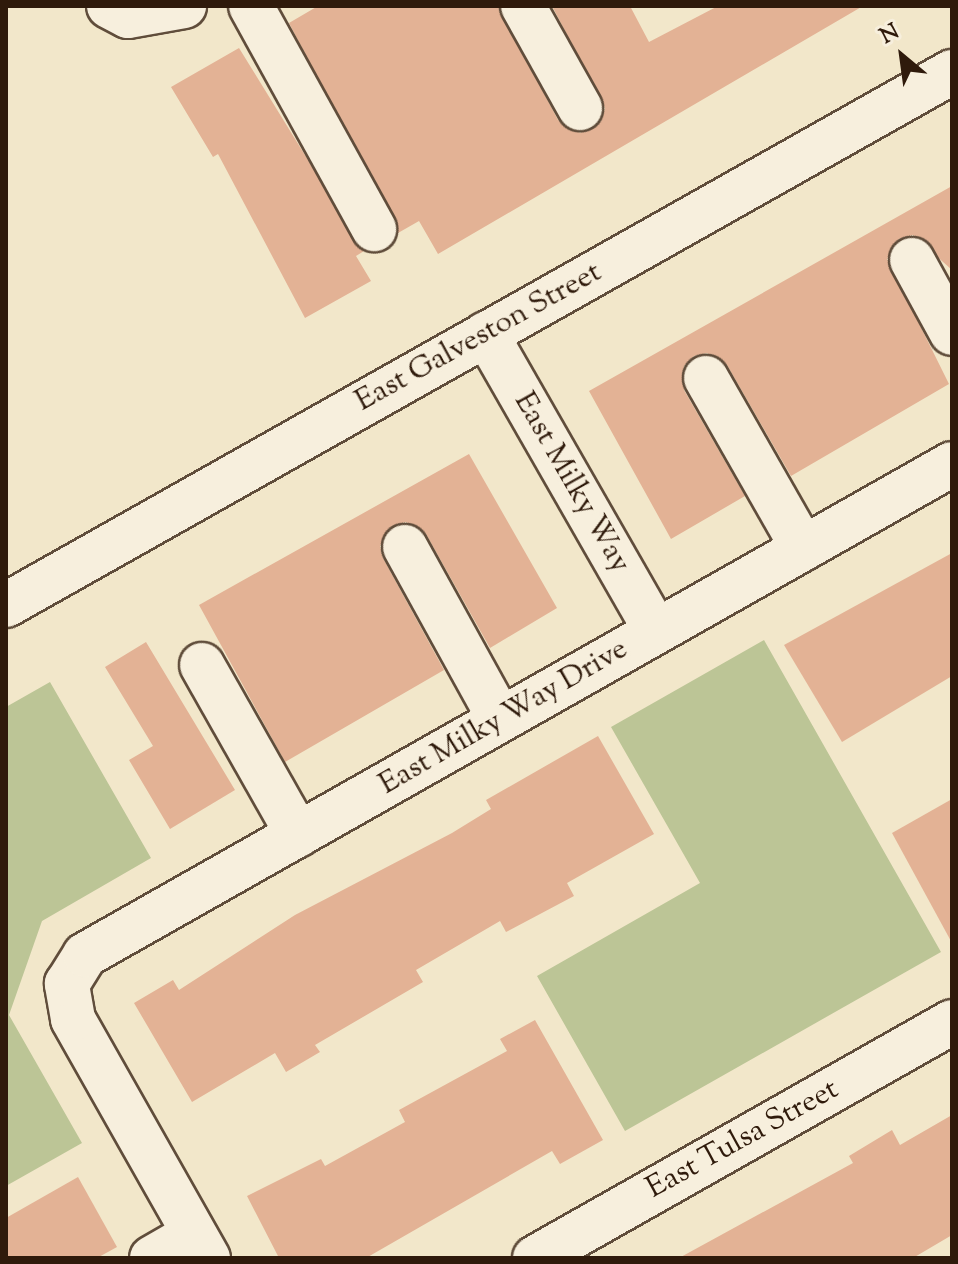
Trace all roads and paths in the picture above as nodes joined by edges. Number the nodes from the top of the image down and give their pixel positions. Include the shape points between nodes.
1 (184, 6) edge
2 (251, 6) edge
3 (523, 6) edge
4 (118, 11) edge
5 (952, 72) edge
6 (580, 108) dead end
7 (374, 229) dead end
8 (912, 260) dead end
9 (952, 333) edge
10 (486, 334) junction
11 (706, 378) dead end
12 (952, 464) edge
13 (405, 547) dead end
14 (803, 548) junction
15 (6, 605) edge
16 (656, 631) junction
17 (202, 665) dead end
18 (500, 719) junction
19 (298, 835) junction
20 (952, 1022) edge
21 (201, 1246) edge
22 (152, 1258) edge
23 (535, 1258) edge

1 - 4 street
2 - 7 street
3 - 6 street
5 - 10 street, East Galveston Street
8 - 9 street
10 - 15 street, East Galveston Street
10 - 16 street, East Milky Way
11 - 14 street
12 - 14 street, East Milky Way Drive
13 - 18 street
14 - 16 street, East Milky Way Drive
16 - 18 street, East Milky Way Drive
17 - 19 street
18 - 19 street, East Milky Way Drive
19 - 21 street, East Milky Way Drive via 85,955 67,984 73,1019
20 - 23 street, East Tulsa Street
21 - 22 street

